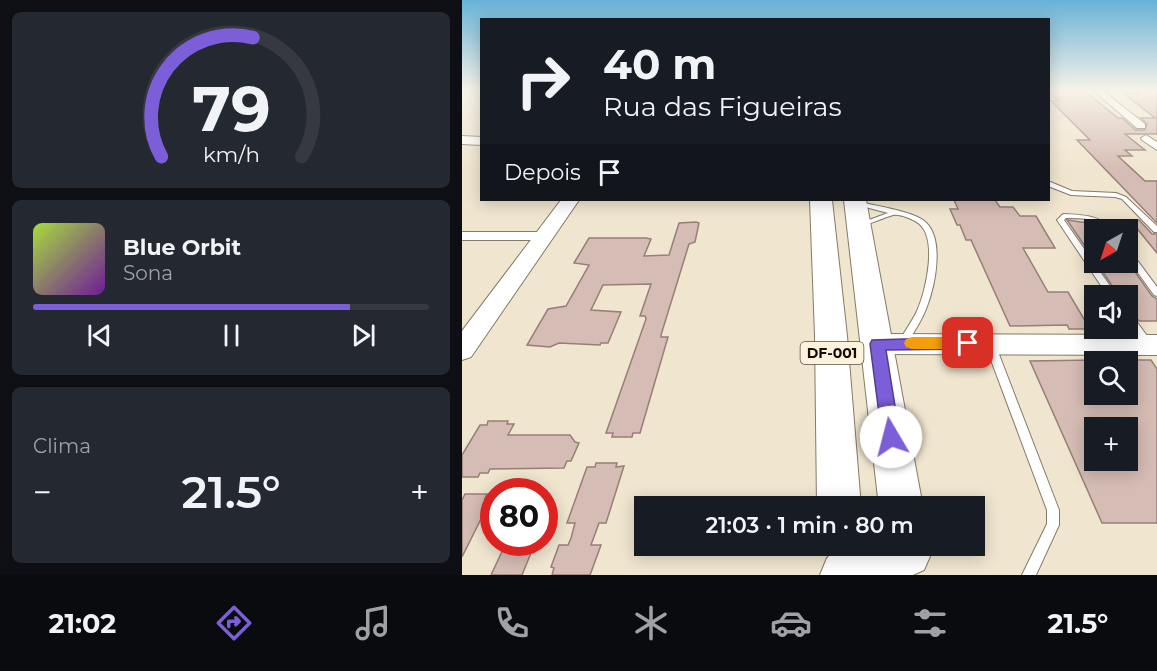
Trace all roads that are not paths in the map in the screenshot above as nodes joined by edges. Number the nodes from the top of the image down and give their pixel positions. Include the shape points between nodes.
1 (1131, 118) edge
2 (1141, 126) dead end
3 (1146, 138) dead end
4 (1157, 147) edge
5 (1050, 184) edge
6 (569, 201) edge
7 (821, 201) edge
8 (857, 209) edge
9 (893, 213) junction
10 (1095, 219) edge
11 (1157, 230) edge
12 (462, 236) edge
13 (544, 236) junction
14 (1084, 254) edge
15 (1138, 267) edge
16 (1157, 293) edge
17 (1138, 328) edge
18 (831, 336) junction
19 (990, 343) junction
20 (890, 344) junction
21 (1153, 346) edge
22 (462, 350) edge
23 (838, 496) edge
24 (900, 496) edge
25 (841, 556) edge
26 (908, 558) edge
27 (843, 575) edge
28 (1029, 575) edge

1 - 2 street
3 - 4 street
5 - 11 lane via 1071,193 1124,198
6 - 13 street
7 - 18 highway, DF-001
8 - 9 lane
8 - 9 lane
8 - 20 highway, DF-001
9 - 20 lane via 924,223 934,248 921,310
10 - 14 lane via 1064,216 1060,220
12 - 13 street
13 - 22 street
15 - 16 lane
17 - 21 lane
18 - 20 highway via 852,349
18 - 23 highway, DF-001
19 - 20 street
19 - 21 street
19 - 28 lane via 1053,510 1053,525
20 - 24 highway, DF-001
25 - 27 highway
26 - 27 highway via 889,550 871,553 854,562

